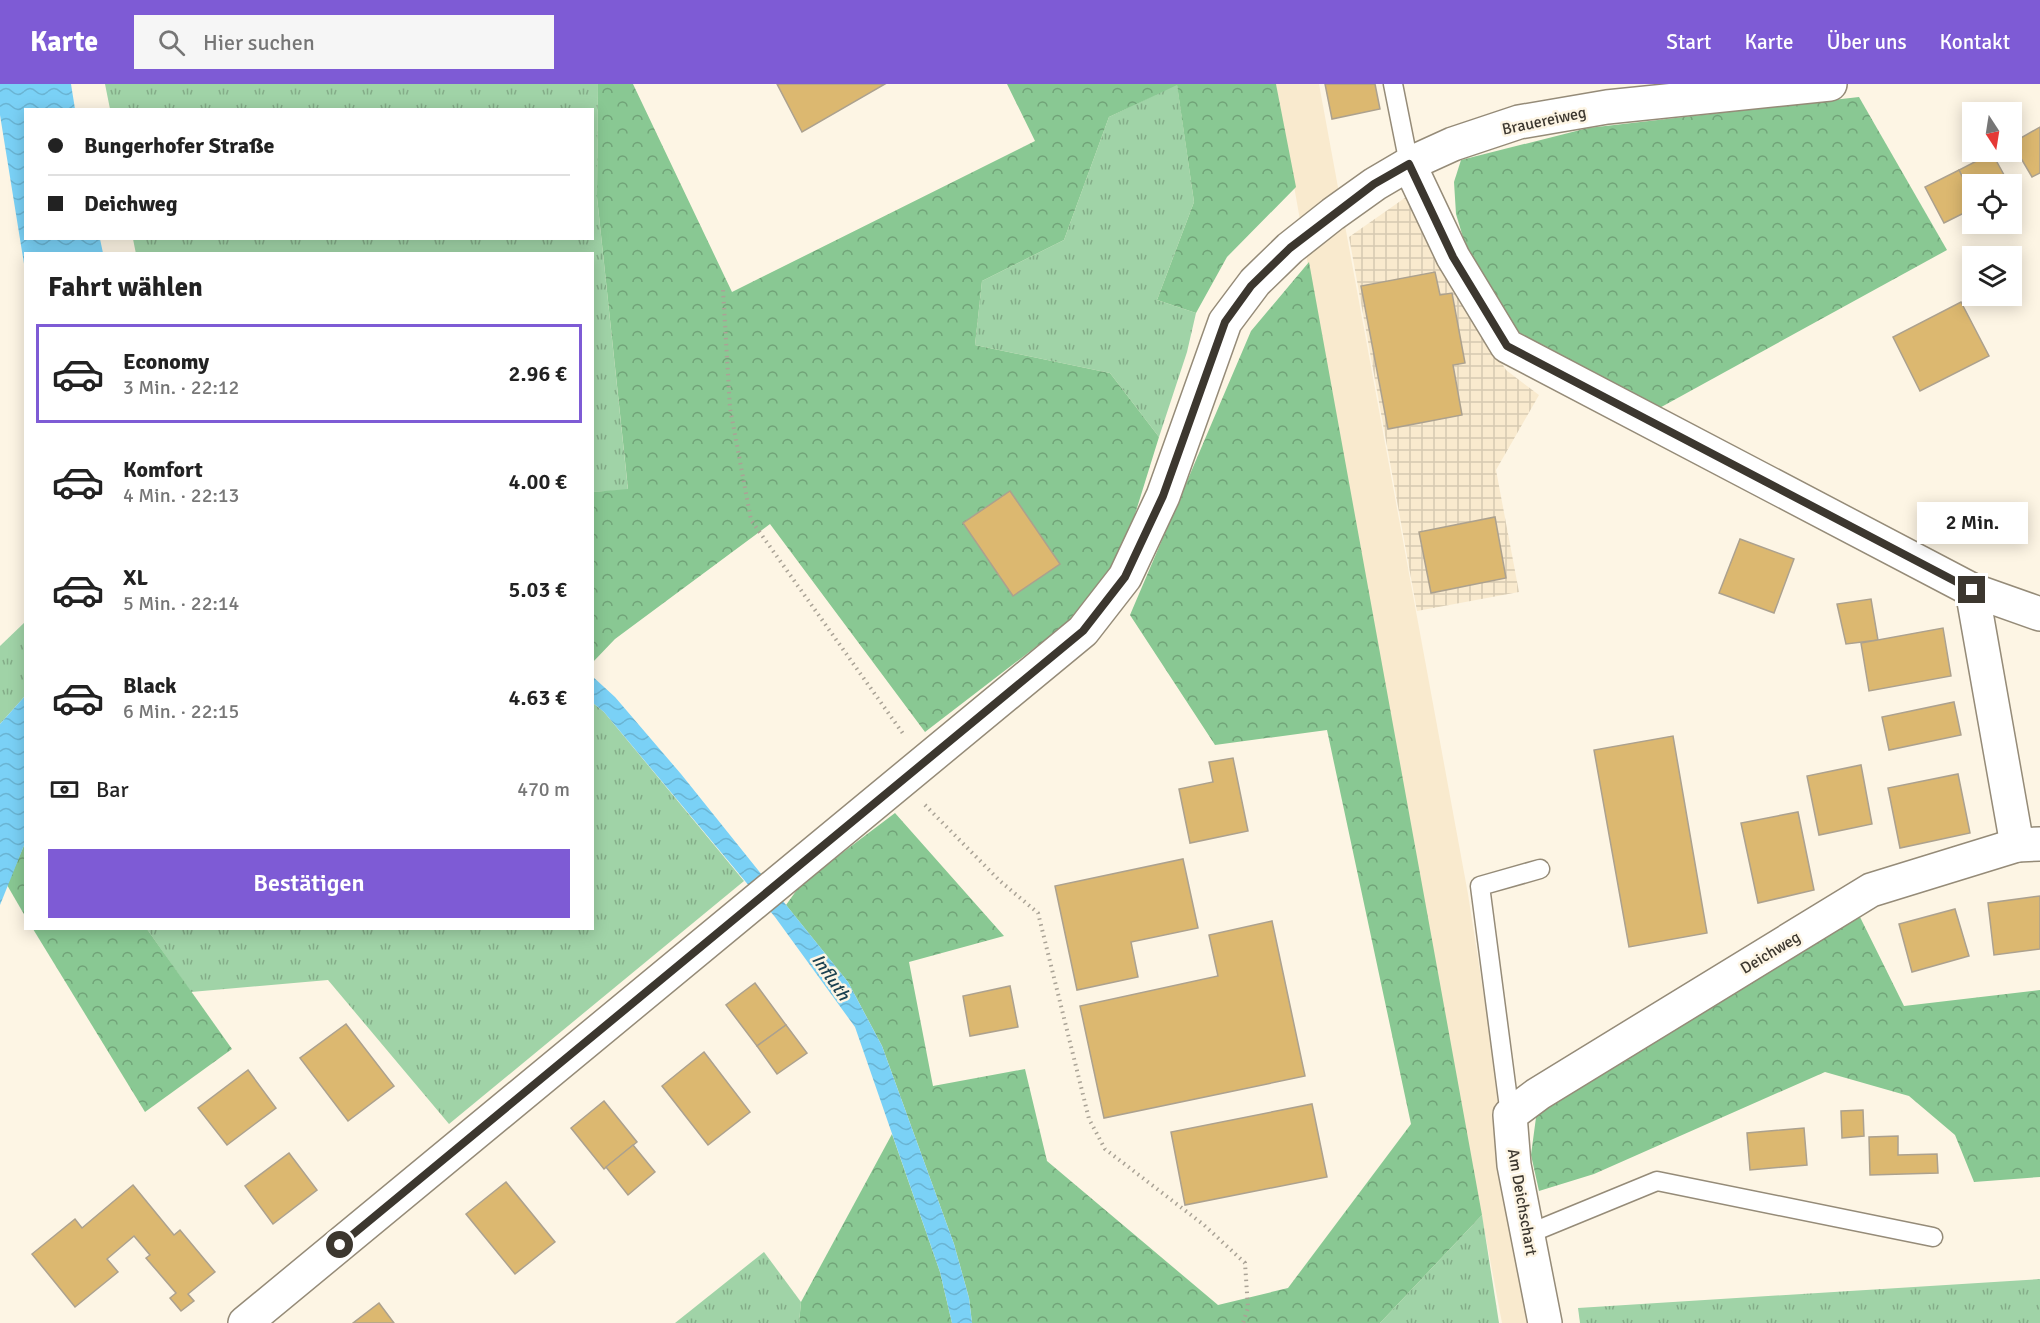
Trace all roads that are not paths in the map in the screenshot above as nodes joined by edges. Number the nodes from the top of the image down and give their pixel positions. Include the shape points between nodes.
1 (1393, 84) edge
2 (1830, 84) edge
3 (1409, 164) junction
4 (1972, 590) junction
5 (2040, 614) edge
6 (2028, 844) edge
7 (1540, 869) dead end
8 (1510, 1115) junction
9 (1528, 1234) junction
10 (1933, 1236) dead end
11 (245, 1323) edge
12 (1545, 1323) edge

1 - 3 lane
2 - 3 street, Brauereiweg via 1607,107 1519,122
3 - 4 street via 1453,257 1507,346
3 - 11 street, Brauereiweg via 1374,184 1290,248 1251,286 1225,322 1163,496 1125,577 1083,631
4 - 5 street
4 - 6 street, Deichweg
6 - 8 street, Deichweg via 1871,890 1538,1094
7 - 8 lane via 1480,886
8 - 9 street, Am Deichschart via 1514,1165
9 - 10 lane via 1656,1181
9 - 12 street, Am Deichschart

